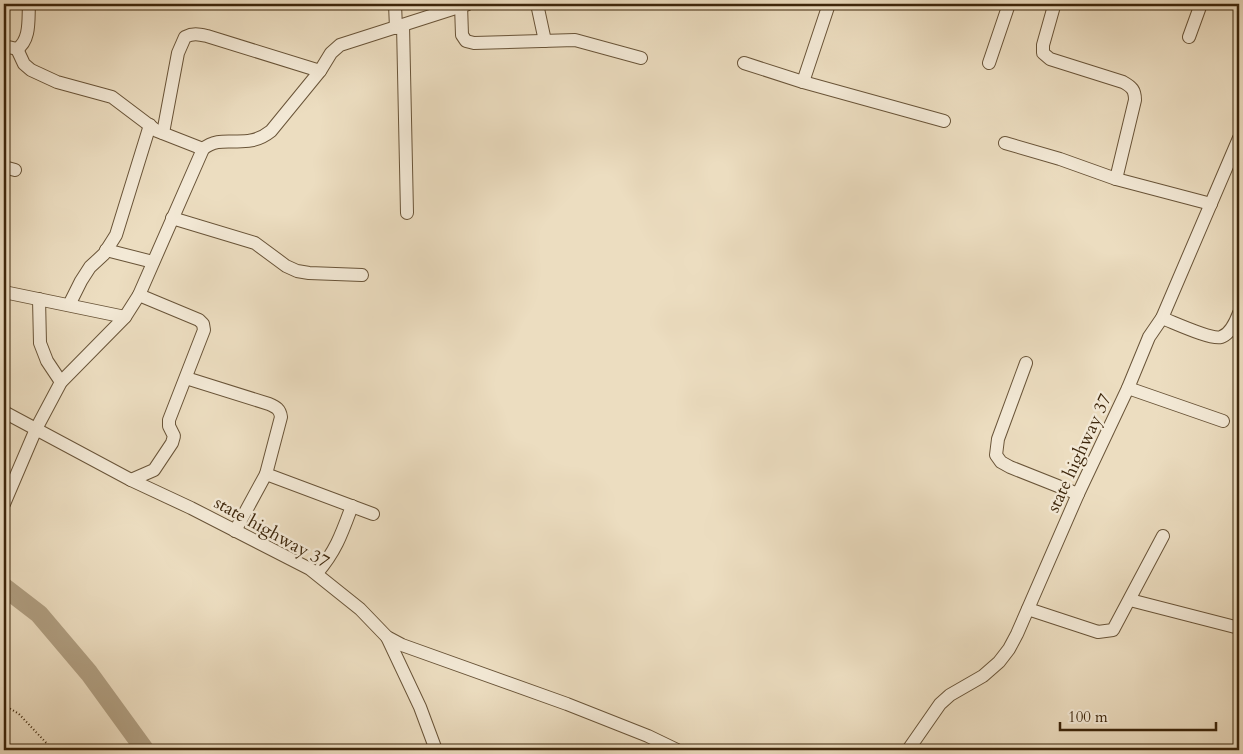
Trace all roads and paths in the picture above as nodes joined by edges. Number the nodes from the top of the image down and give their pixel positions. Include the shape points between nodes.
1 (29, 4) edge
2 (395, 4) edge
3 (537, 4) edge
4 (829, 4) edge
5 (1009, 4) edge
6 (1201, 4) edge
7 (465, 5) edge
8 (1054, 6) dead end
9 (399, 26) junction
10 (1189, 37) dead end
11 (545, 41) junction
12 (4, 46) edge
13 (17, 49) junction
14 (641, 58) dead end
15 (744, 63) dead end
16 (989, 63) dead end
17 (320, 71) junction
18 (804, 82) junction
19 (944, 121) dead end
20 (150, 126) junction
21 (163, 133) junction
22 (1239, 138) edge
23 (1005, 143) dead end
24 (203, 149) junction
25 (1236, 155) edge
26 (1116, 179) junction
27 (1211, 204) junction
28 (407, 213) dead end
29 (172, 218) junction
30 (106, 250) junction
31 (153, 262) junction
32 (362, 275) dead end
33 (4, 292) edge
34 (139, 295) junction
35 (39, 299) junction
36 (69, 305) junction
37 (1239, 313) edge
38 (125, 317) junction
39 (1162, 318) junction
40 (1026, 362) dead end
41 (186, 378) junction
42 (61, 382) junction
43 (1128, 388) junction
44 (4, 412) edge
45 (1223, 421) dead end
46 (36, 429) junction
47 (266, 474) junction
48 (131, 480) junction
49 (1078, 494) junction
50 (4, 504) edge
51 (352, 506) junction
52 (373, 514) dead end
53 (236, 530) junction
54 (1163, 536) dead end
55 (317, 573) junction
56 (1130, 600) junction
57 (1028, 609) junction
58 (1239, 628) edge
59 (387, 637) junction
60 (4, 705) edge
61 (53, 750) edge
62 (436, 750) edge
63 (677, 750) edge
64 (908, 750) edge

1 - 13 street via 27,31
2 - 9 street
3 - 11 street
4 - 18 street
5 - 16 street
6 - 10 street
7 - 9 street
7 - 11 street via 462,35 466,41
8 - 26 street via 1043,53 1050,59 1123,82 1135,92
9 - 17 street via 340,45
9 - 28 street
11 - 14 street via 582,41
12 - 13 street
13 - 20 street via 31,70 57,82 112,97
15 - 18 street
17 - 21 street via 197,33 190,34 185,37 178,53
17 - 24 street via 263,138 246,142 218,141
18 - 19 street
20 - 21 street
20 - 30 street via 116,234
21 - 24 street
22 - 25 street, state highway 37
23 - 26 street
24 - 29 street
25 - 27 street, state highway 37
26 - 27 street
27 - 39 street, state highway 37
29 - 31 street
29 - 32 street via 255,243 297,271
30 - 31 street
30 - 36 street via 90,267
31 - 34 street
33 - 35 street
34 - 38 street
34 - 41 street via 203,324 202,338
35 - 36 street
35 - 42 street via 40,343
36 - 38 street
37 - 39 street via 1229,331 1221,337 1211,337
38 - 42 street
39 - 43 street, state highway 37
40 - 49 street via 998,440 996,455 1010,467
41 - 47 street via 277,407 281,417
41 - 48 street via 169,420 174,436 172,442 154,470
42 - 46 street
43 - 45 street
43 - 49 street, state highway 37
44 - 46 street, state highway 37
46 - 48 street, state highway 37
46 - 50 street
47 - 51 street
47 - 53 street
48 - 53 street, state highway 37
49 - 57 street, state highway 37
51 - 52 street
51 - 55 street via 334,552
53 - 55 street, state highway 37
54 - 56 street
55 - 59 street, state highway 37
56 - 57 street via 1113,630 1107,632 1098,632
56 - 58 street
57 - 64 street, state highway 37 via 999,662 983,676 950,694
59 - 62 street
59 - 63 street, state highway 37 via 567,704
60 - 61 path via 19,714

